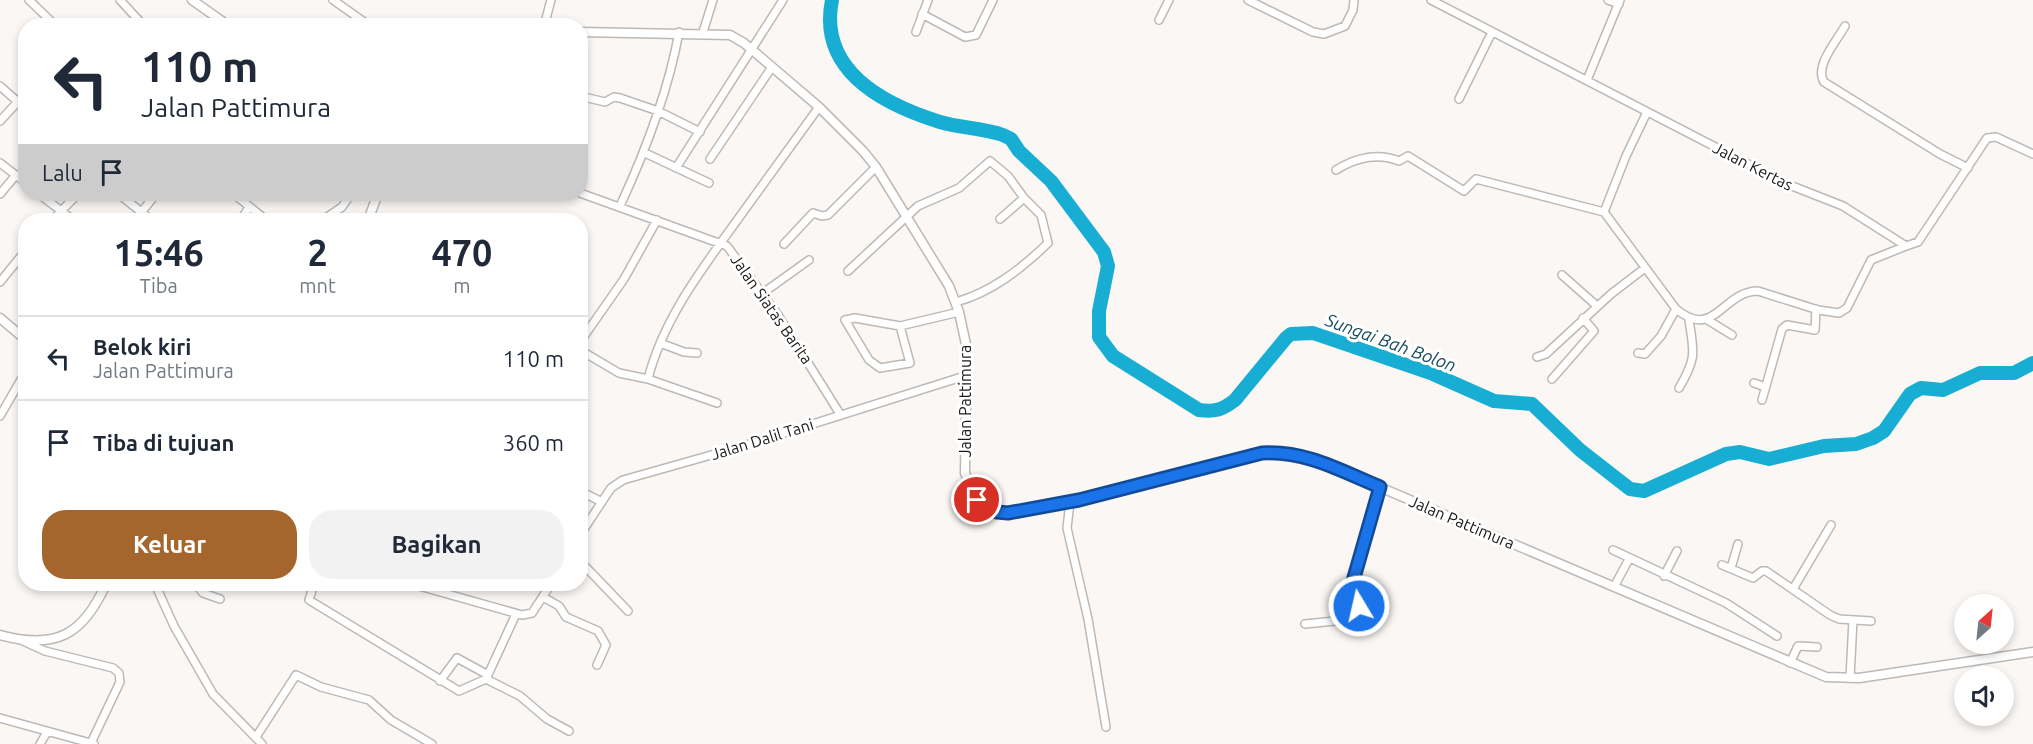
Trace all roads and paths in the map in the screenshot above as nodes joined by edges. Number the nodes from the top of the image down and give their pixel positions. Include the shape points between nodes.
1 (29, 0) edge
2 (120, 0) edge
3 (192, 0) edge
4 (333, 0) edge
5 (551, 0) edge
6 (713, 0) edge
7 (783, 0) edge
8 (928, 0) edge
9 (993, 0) edge
10 (1169, 0) edge
11 (1248, 0) edge
12 (1354, 0) edge
13 (1431, 0) edge
14 (1608, 0) edge
15 (1620, 2) edge
16 (922, 14) junction
17 (48, 18) edge
18 (137, 18) edge
19 (218, 18) edge
20 (359, 18) edge
21 (546, 18) edge
22 (1159, 20) dead end
23 (1845, 26) dead end
24 (588, 32) edge
25 (679, 32) junction
26 (703, 32) junction
27 (916, 32) dead end
28 (1492, 32) junction
29 (753, 51) junction
30 (772, 67) junction
31 (1587, 80) junction
32 (0, 86) edge
33 (588, 98) edge
34 (1459, 99) dead end
35 (18, 102) joint
36 (819, 106) junction
37 (658, 111) junction
38 (1647, 112) junction
39 (0, 122) edge
40 (700, 132) junction
41 (645, 153) junction
42 (2033, 154) edge
43 (710, 159) dead end
44 (0, 163) edge
45 (876, 167) junction
46 (676, 168) junction
47 (1968, 168) junction
48 (1336, 170) dead end
49 (18, 177) edge
50 (18, 180) edge
51 (709, 183) dead end
52 (0, 194) edge
53 (588, 196) edge
54 (1024, 198) junction
55 (48, 201) edge
56 (71, 201) edge
57 (128, 201) edge
58 (150, 201) edge
59 (242, 201) edge
60 (346, 201) edge
61 (620, 206) junction
62 (249, 207) junction
63 (60, 211) junction
64 (141, 212) joint
65 (1604, 212) junction
66 (63, 213) edge
67 (245, 213) edge
68 (257, 213) edge
69 (333, 213) edge
70 (906, 217) junction
71 (1000, 219) dead end
72 (657, 220) junction
73 (721, 242) junction
74 (784, 244) dead end
75 (1906, 246) junction
76 (18, 260) edge
77 (809, 260) dead end
78 (1645, 268) junction
79 (848, 271) dead end
80 (1562, 275) dead end
81 (0, 282) edge
82 (763, 293) junction
83 (956, 302) junction
84 (1597, 306) junction
85 (1676, 309) junction
86 (1816, 309) junction
87 (959, 312) junction
88 (0, 318) edge
89 (1583, 318) junction
90 (1706, 319) junction
91 (1689, 320) junction
92 (900, 326) junction
93 (588, 331) edge
94 (18, 333) edge
95 (1732, 335) dead end
96 (660, 343) junction
97 (697, 353) dead end
98 (1638, 353) dead end
99 (588, 355) edge
100 (1538, 357) dead end
101 (968, 375) junction
102 (648, 379) junction
103 (1552, 379) dead end
104 (1755, 383) dead end
105 (18, 385) edge
106 (1765, 387) junction
107 (1679, 388) dead end
108 (1762, 400) dead end
109 (717, 403) dead end
110 (840, 414) junction
111 (0, 416) edge
112 (1380, 487) junction
113 (588, 495) edge
114 (602, 501) junction
115 (1067, 502) junction
116 (588, 523) edge
117 (1831, 525) dead end
118 (1738, 544) dead end
119 (1613, 550) dead end
120 (1677, 551) dead end
121 (1629, 559) junction
122 (1722, 565) dead end
123 (1731, 568) junction
124 (588, 569) edge
125 (1664, 576) junction
126 (1614, 587) junction
127 (1793, 588) junction
128 (103, 591) edge
129 (158, 591) edge
130 (201, 591) edge
131 (312, 591) edge
132 (436, 591) edge
133 (547, 591) edge
134 (543, 597) junction
135 (220, 599) dead end
136 (628, 611) dead end
137 (516, 614) junction
138 (1852, 620) junction
139 (1871, 621) dead end
140 (1305, 624) dead end
141 (0, 635) edge
142 (1778, 636) dead end
143 (23, 641) junction
144 (1817, 647) dead end
145 (2033, 652) edge
146 (1790, 663) junction
147 (597, 665) dead end
148 (487, 677) junction
149 (1850, 678) junction
150 (440, 681) junction
151 (0, 718) edge
152 (1106, 727) dead end
153 (569, 731) dead end
154 (46, 732) junction
155 (256, 737) junction
156 (93, 743) edge
157 (40, 744) edge
158 (262, 744) edge
159 (432, 744) edge

1 - 17 street
2 - 18 street
3 - 19 street
4 - 20 street
5 - 21 street
6 - 26 street
7 - 29 street
8 - 16 street
9 - 16 street via 971,38
10 - 22 street
11 - 12 street via 1324,34 1345,26
13 - 28 street, Jalan Kertas
14 - 15 street
15 - 31 street
16 - 27 street
23 - 47 street via 1821,68 1824,82
24 - 25 street, Jalan Pattimura
25 - 26 street, Jalan Pattimura
25 - 37 street
26 - 29 street, Jalan Pattimura via 730,35
28 - 31 street, Jalan Kertas
28 - 34 street
29 - 30 street, Jalan Pattimura
29 - 40 street
30 - 36 street, Jalan Pattimura
30 - 43 street
31 - 38 street, Jalan Kertas
32 - 35 street
33 - 37 street via 605,102 617,97
35 - 39 street
36 - 45 street, Jalan Pattimura
36 - 73 street
37 - 40 street
37 - 41 street
38 - 65 street
38 - 75 street, Jalan Kertas via 1787,184 1843,206
40 - 46 street
41 - 46 street
41 - 61 street
42 - 47 street via 1991,136
44 - 49 street
45 - 70 street, Jalan Pattimura
45 - 74 street via 828,214 813,213
46 - 51 street
47 - 75 street via 1918,242
48 - 65 street via 1363,158 1390,157 1399,161 1407,156 1464,190 1476,179
50 - 52 street
53 - 61 street, Jalan Siatas Barita
54 - 70 street via 1008,176 990,161 959,188 918,206
54 - 71 street
54 - 83 street via 1041,215 1048,243 981,295
55 - 63 street
56 - 63 street
57 - 64 street
58 - 64 street
59 - 62 street
60 - 69 street
61 - 72 street, Jalan Siatas Barita
62 - 67 street
62 - 68 street
63 - 66 street
65 - 78 street
70 - 79 street
70 - 83 street, Jalan Pattimura
72 - 73 street, Jalan Siatas Barita
72 - 93 street via 624,279
73 - 82 street, Jalan Siatas Barita via 734,253
73 - 96 street via 673,314
75 - 86 street via 1871,260 1844,311
76 - 81 street
77 - 82 street
78 - 84 street
78 - 85 street
80 - 84 street
82 - 110 street, Jalan Siatas Barita
83 - 87 street, Jalan Pattimura
84 - 89 street
85 - 91 street
85 - 98 street via 1661,336 1645,354
86 - 90 street via 1749,291
86 - 106 street via 1813,331 1784,326
87 - 92 street
87 - 101 street, Jalan Pattimura
88 - 94 street
89 - 100 street
89 - 103 street via 1594,331
90 - 91 street
90 - 95 street
91 - 107 street via 1694,354 1692,367
92 - 92 street via 855,318 845,320 869,360 880,368 909,363
96 - 97 street
96 - 102 street
99 - 102 street via 619,373
101 - 110 street, Jalan Dalil Tani
101 - 115 street, Jalan Pattimura via 965,472 977,500 997,512 1008,513
102 - 109 street
104 - 106 street
105 - 111 street
106 - 108 street
110 - 114 street, Jalan Dalil Tani via 623,480
112 - 115 street, Jalan Pattimura via 1316,460 1285,452 1262,453
112 - 126 street, Jalan Pattimura
112 - 140 street via 1351,588 1358,608 1347,614 1346,620
113 - 114 street
114 - 116 street, Jalan Dalil Tani
115 - 152 street via 1067,528 1088,619
117 - 127 street
118 - 123 street
119 - 121 street
120 - 125 street
121 - 125 street
121 - 126 street
122 - 123 street
123 - 127 street via 1753,578 1764,570
124 - 136 street
125 - 142 street via 1726,603
126 - 146 street, Jalan Pattimura
127 - 138 street via 1830,615
128 - 143 street via 79,627 54,639
129 - 155 street via 213,694
130 - 135 street
131 - 150 street via 309,600
132 - 137 street
133 - 134 street
134 - 137 street via 532,613
134 - 147 street via 559,606 566,617 587,624 602,635 606,645
137 - 148 street
138 - 139 street
138 - 149 street
141 - 143 street
143 - 156 street via 120,673 120,682
144 - 146 street via 1798,646
145 - 149 street, Jalan Pattimura
146 - 149 street, Jalan Pattimura via 1826,677
148 - 150 street via 459,691
148 - 150 street via 457,658
148 - 153 street
151 - 154 street
154 - 156 street
154 - 157 street
155 - 158 street
155 - 159 street via 296,675 372,702 391,720

